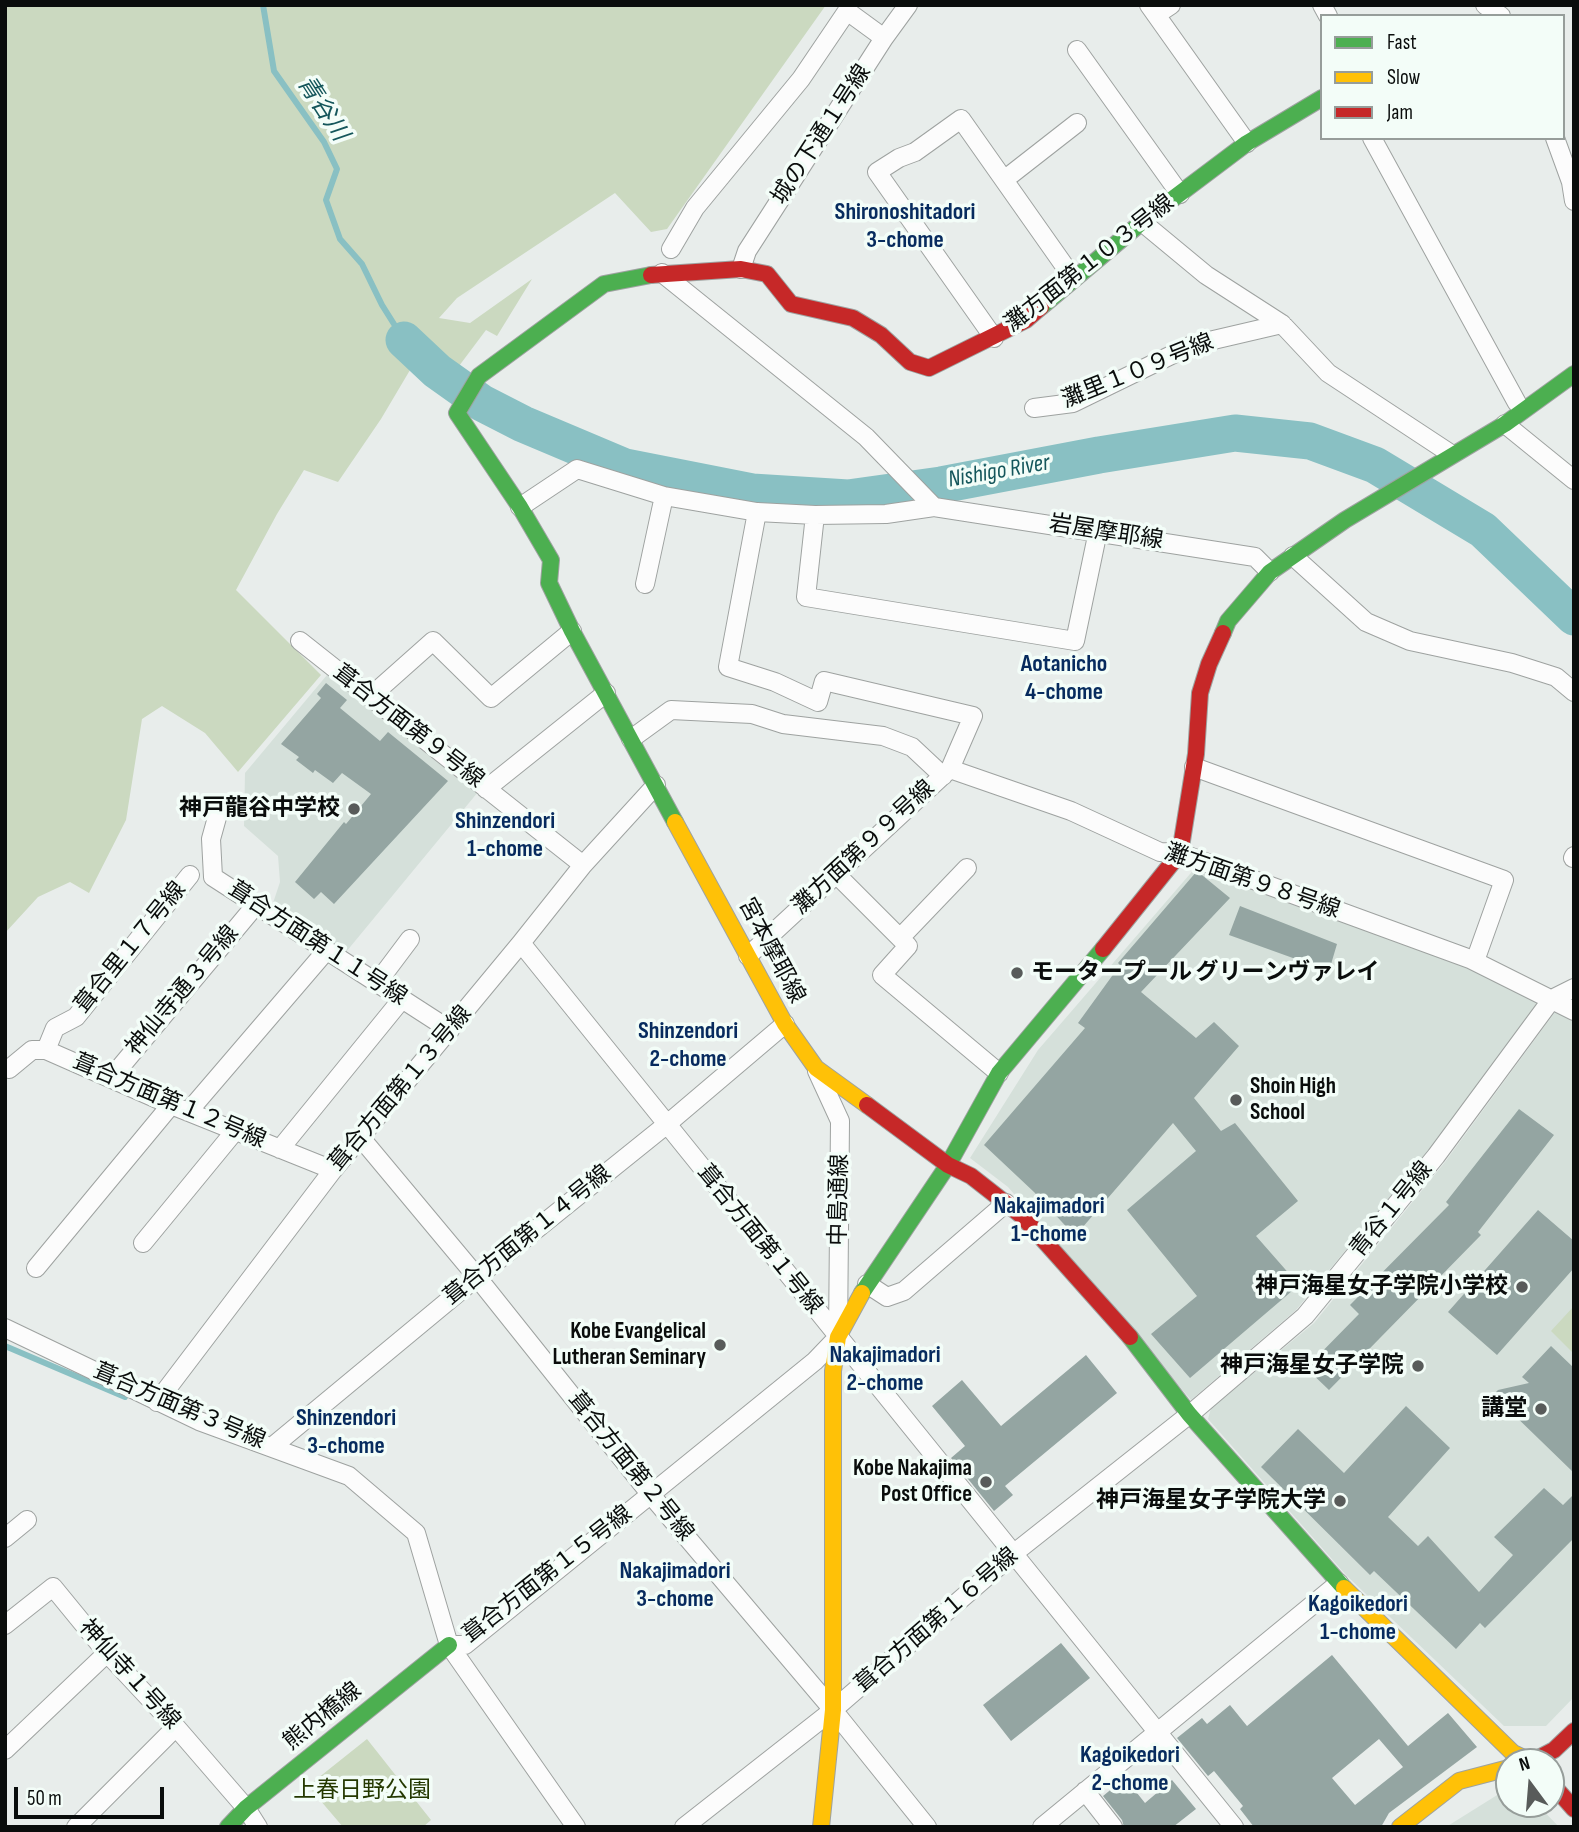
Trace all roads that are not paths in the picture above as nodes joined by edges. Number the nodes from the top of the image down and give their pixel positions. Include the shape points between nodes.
1 (908, 5) edge
2 (1159, 9) edge
3 (884, 38) junction
4 (1077, 50) dead end
5 (1320, 98) edge
6 (1077, 123) dead end
7 (1373, 140) edge
8 (1556, 140) edge
9 (1247, 143) junction
10 (1004, 180) junction
11 (1180, 194) junction
12 (1574, 201) edge
13 (1142, 222) junction
14 (671, 249) dead end
15 (741, 269) junction
16 (662, 273) junction
17 (1073, 278) junction
18 (1282, 324) junction
19 (994, 338) junction
20 (1574, 374) edge
21 (1517, 403) dead end
22 (461, 404) joint
23 (1034, 408) dead end
24 (1505, 424) junction
25 (1451, 454) junction
26 (1574, 480) edge
27 (664, 496) junction
28 (932, 504) junction
29 (520, 507) junction
30 (757, 512) junction
31 (815, 515) junction
32 (1098, 531) junction
33 (1293, 556) junction
34 (1270, 572) junction
35 (645, 584) dead end
36 (572, 631) junction
37 (300, 641) dead end
38 (1574, 692) edge
39 (606, 693) junction
40 (370, 697) junction
41 (631, 739) junction
42 (1194, 767) junction
43 (946, 773) junction
44 (656, 785) junction
45 (486, 789) junction
46 (221, 803) dead end
47 (1180, 853) junction
48 (583, 865) junction
49 (967, 868) dead end
50 (836, 874) junction
51 (190, 875) dead end
52 (255, 905) junction
53 (900, 938) junction
54 (410, 939) dead end
55 (521, 943) junction
56 (326, 951) junction
57 (748, 956) junction
58 (1475, 961) junction
59 (377, 983) junction
60 (1574, 988) edge
61 (402, 999) junction
62 (1552, 999) junction
63 (1574, 1011) edge
64 (785, 1024) junction
65 (450, 1030) junction
66 (46, 1050) junction
67 (816, 1068) junction
68 (9, 1069) dead end
69 (999, 1073) junction
70 (112, 1077) junction
71 (171, 1105) junction
72 (188, 1112) junction
73 (666, 1125) junction
74 (235, 1131) junction
75 (361, 1138) junction
76 (280, 1149) junction
77 (948, 1165) junction
78 (333, 1170) junction
79 (1006, 1203) junction
80 (143, 1243) dead end
81 (36, 1268) dead end
82 (477, 1277) junction
83 (867, 1284) junction
84 (5, 1328) edge
85 (838, 1337) junction
86 (157, 1402) junction
87 (1189, 1414) junction
88 (272, 1447) junction
89 (651, 1495) junction
90 (27, 1520) dead end
91 (5, 1538) edge
92 (1013, 1554) junction
93 (1339, 1583) junction
94 (5, 1625) edge
95 (449, 1645) junction
96 (107, 1653) junction
97 (833, 1710) junction
98 (176, 1727) junction
99 (1574, 1731) edge
100 (1157, 1732) junction
101 (1508, 1748) edge
102 (1556, 1748) edge
103 (5, 1750) edge
104 (1495, 1772) edge
105 (1085, 1791) junction
106 (246, 1808) junction
107 (76, 1827) edge
108 (228, 1827) edge
109 (258, 1827) edge
110 (576, 1827) edge
111 (684, 1827) edge
112 (821, 1827) edge
113 (927, 1827) edge
114 (1042, 1827) edge
115 (1113, 1827) edge
116 (1234, 1827) edge
117 (1400, 1827) edge

1 - 3 street, 城の下通１号線
2 - 9 street
3 - 14 street via 847,11 802,79 695,208
3 - 15 street, 城の下通１号線 via 747,251
4 - 11 street
5 - 9 street, 灘方面第１０３号線
6 - 10 street
7 - 21 street
8 - 12 street
9 - 11 street, 灘方面第１０３号線
10 - 17 street
10 - 19 street via 961,119 877,172
11 - 13 street, 灘方面第１０３号線
13 - 17 street, 灘方面第１０３号線
13 - 18 street via 1206,275
15 - 16 street, 灘方面第１０３号線
15 - 19 street, 灘方面第１０３号線 via 767,274 791,304 853,318 881,335 910,362 929,368
16 - 22 street, 灘方面第１０３号線 via 604,284 479,376
16 - 28 street via 866,437
17 - 19 street, 灘方面第１０３号線 via 1026,320
18 - 23 street, 灘里１０９号線 via 1192,345 1073,403
18 - 25 street via 1328,373
20 - 24 street
22 - 29 street, 宮本摩耶線 via 457,414
24 - 25 street
24 - 26 street
25 - 33 street
27 - 29 street, 岩屋摩耶線 via 577,469
27 - 30 street, 岩屋摩耶線
27 - 35 street
28 - 31 street, 岩屋摩耶線 via 886,514
28 - 32 street, 岩屋摩耶線
29 - 36 street, 宮本摩耶線 via 551,560 549,583
30 - 31 street, 岩屋摩耶線
30 - 43 street via 728,667 775,681 818,702 824,681 973,716
31 - 32 street via 806,597 1075,640
32 - 34 street, 岩屋摩耶線 via 1255,557
33 - 34 street
33 - 38 street via 1366,622 1410,641 1556,677
34 - 42 street via 1227,621 1209,664 1197,713
36 - 39 street, 宮本摩耶線
36 - 40 street via 491,698 433,641
37 - 40 street, 葺合方面第９号線
39 - 41 street, 宮本摩耶線
39 - 45 street
40 - 45 street, 葺合方面第９号線
41 - 43 street, 灘方面第９８号線 via 671,710 752,714 783,724 883,736 912,747
41 - 44 street, 宮本摩耶線
42 - 47 street
42 - 58 street via 1504,880
43 - 47 street, 灘方面第９８号線 via 1071,811 1160,852
43 - 50 street, 灘方面第９９号線
44 - 48 street, 葺合方面第１３号線
44 - 57 street, 宮本摩耶線
45 - 48 street, 葺合方面第９号線
46 - 52 street, 葺合方面第１１号線 via 211,839 213,877
47 - 58 street, 灘方面第９８号線
47 - 69 street
48 - 55 street, 葺合方面第１３号線
49 - 53 street
50 - 53 street
50 - 57 street, 灘方面第９９号線
51 - 66 street, 葺合里１７号線 via 76,1017 55,1028
52 - 56 street, 葺合方面第１１号線
52 - 70 street, 神仙寺通３号線
53 - 69 street via 908,946 882,975
54 - 59 street
55 - 65 street, 葺合方面第１３号線
55 - 73 street, 葺合方面第１号線
56 - 59 street, 葺合方面第１１号線
56 - 72 street
57 - 64 street, 宮本摩耶線
58 - 62 street, 灘方面第９８号線
59 - 61 street, 葺合方面第１１号線
60 - 62 street, 青谷１号線
61 - 65 street, 葺合方面第１１号線
61 - 76 street
62 - 63 street, 灘方面第９８号線
62 - 87 street, 青谷１号線 via 1436,1156 1305,1316
64 - 67 street, 宮本摩耶線
64 - 73 street, 葺合方面第１４号線
65 - 75 street, 葺合方面第１３号線
66 - 68 street, 葺合方面第１２号線 via 32,1050
66 - 70 street, 葺合方面第１２号線
67 - 77 street, 宮本摩耶線
67 - 85 street, 中島通線 via 840,1121
69 - 77 street
70 - 71 street, 葺合方面第１２号線
71 - 72 street, 葺合方面第１２号線
71 - 81 street
72 - 74 street, 葺合方面第１２号線
73 - 82 street, 葺合方面第１４号線
73 - 85 street, 葺合方面第１号線
74 - 76 street, 葺合方面第１２号線
74 - 80 street
75 - 78 street, 葺合方面第１３号線
75 - 82 street, 葺合方面第２号線
76 - 78 street, 葺合方面第１２号線
77 - 79 street, 宮本摩耶線
77 - 83 street
78 - 86 street, 葺合方面第１３号線
79 - 83 street via 904,1291 887,1297
79 - 87 street, 宮本摩耶線 via 1116,1319
82 - 88 street, 葺合方面第１４号線
82 - 89 street, 葺合方面第２号線
83 - 85 street
84 - 86 street, 葺合方面第３号線
85 - 89 street, 葺合方面第１５号線
85 - 92 street, 葺合方面第１号線
85 - 97 street via 833,1371
86 - 88 street, 葺合方面第３号線
87 - 92 street, 葺合方面第１６号線
87 - 93 street, 宮本摩耶線
88 - 95 street, 葺合方面第３号線 via 349,1476 416,1533
89 - 95 street, 葺合方面第１５号線 via 465,1645
89 - 97 street, 葺合方面第２号線
90 - 91 street
92 - 97 street, 葺合方面第１６号線
92 - 100 street, 葺合方面第１号線
93 - 100 street
93 - 101 street, 宮本摩耶線
94 - 96 street, 神仙寺１号線 via 53,1587
95 - 106 street, 熊内橋線
95 - 110 street, 葺合方面第３号線
96 - 98 street, 神仙寺１号線
96 - 103 street
97 - 111 street, 葺合方面第１６号線
97 - 112 street
97 - 113 street, 葺合方面第２号線
98 - 106 street, 神仙寺１号線
98 - 107 street
99 - 102 street
100 - 105 street
100 - 116 street, 葺合方面第１号線
104 - 117 street via 1459,1781
105 - 114 street
105 - 115 street
106 - 108 street, 熊内橋線
106 - 109 street, 神仙寺１号線

